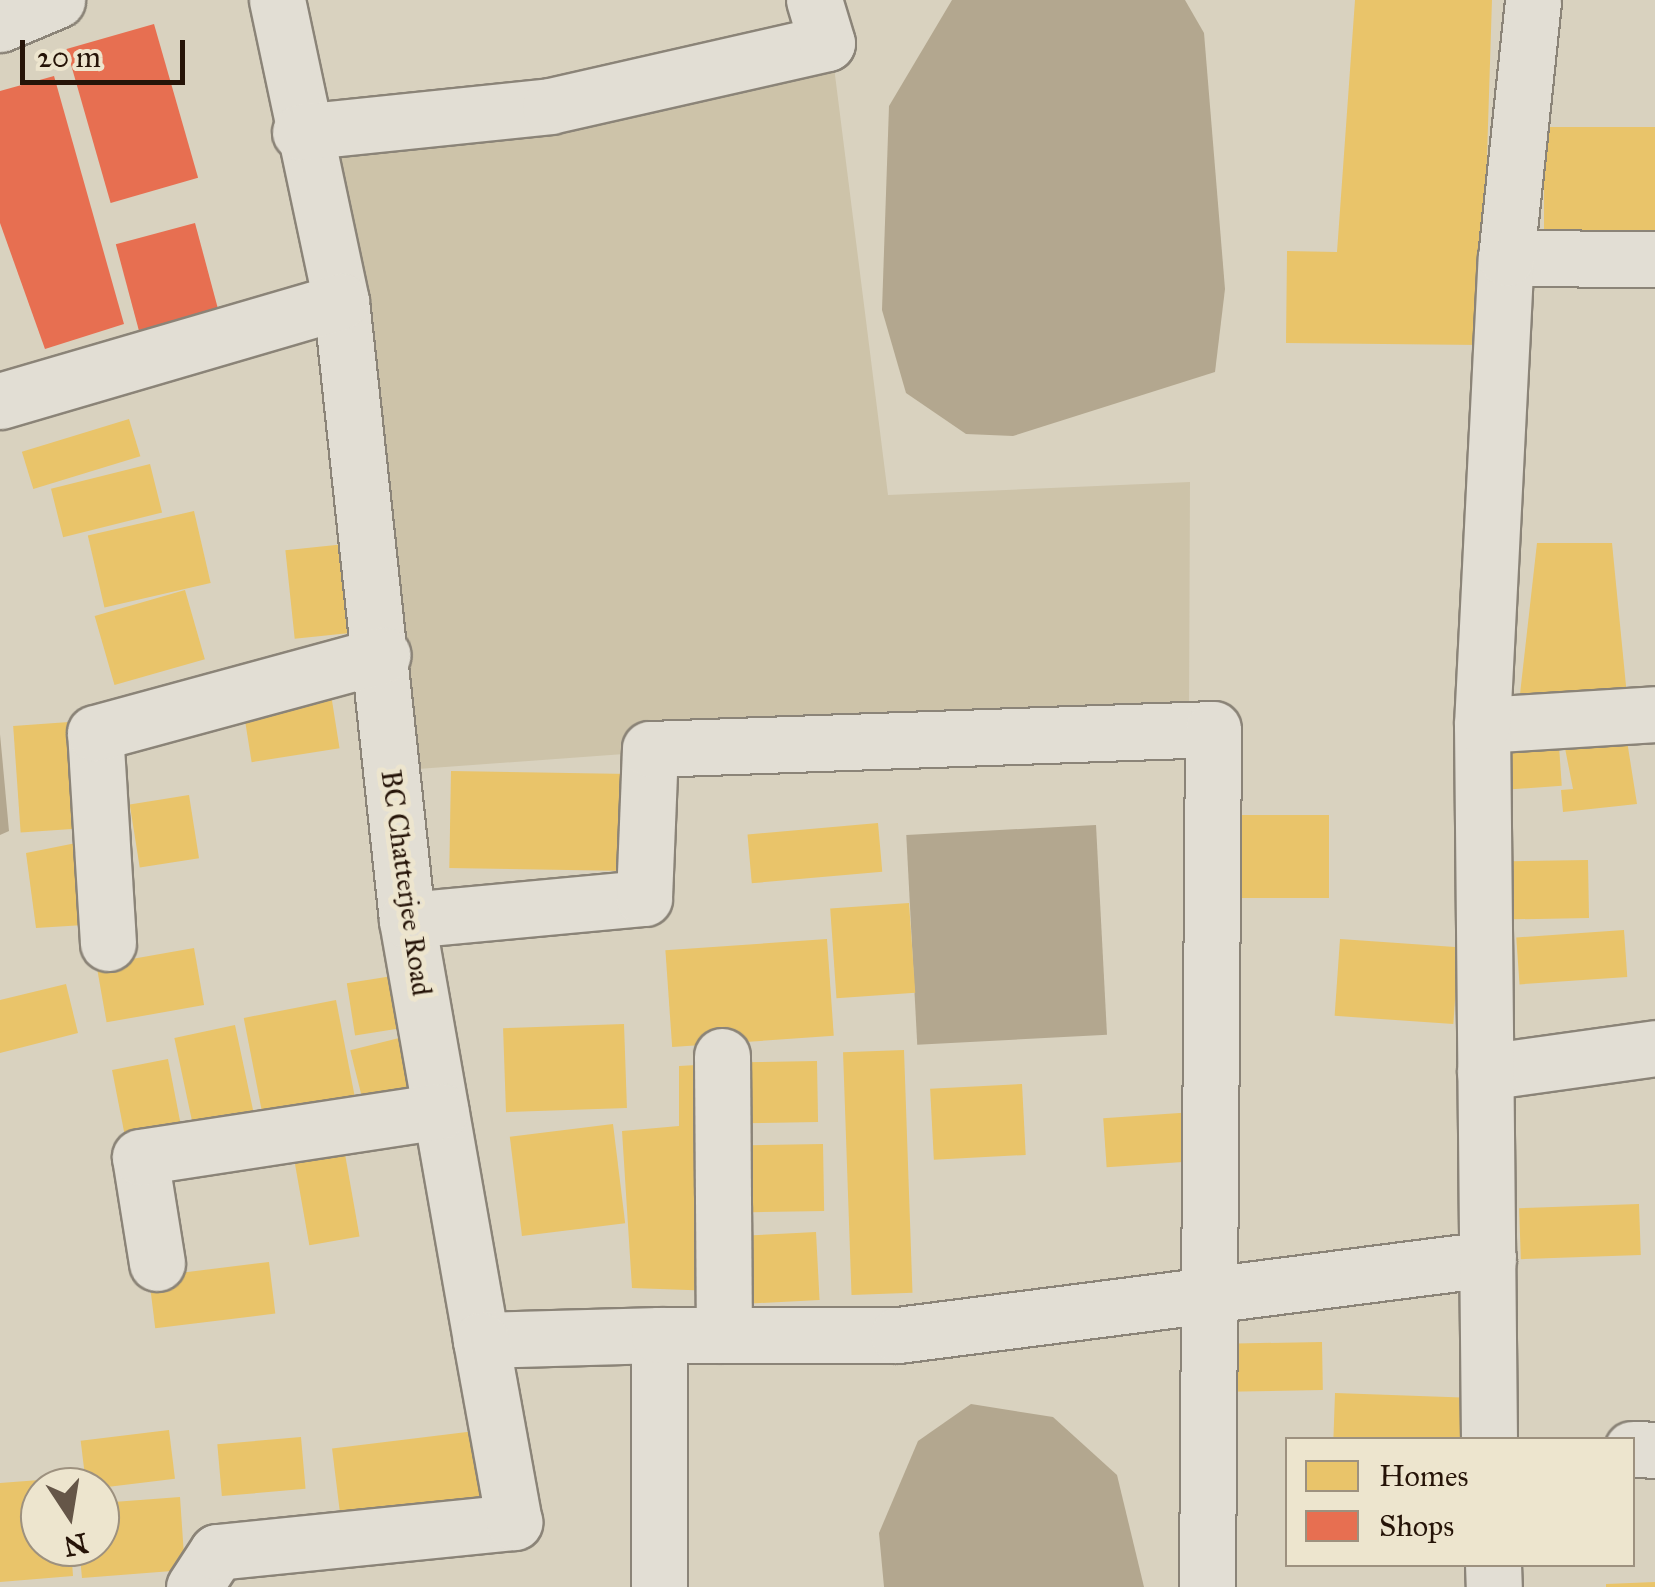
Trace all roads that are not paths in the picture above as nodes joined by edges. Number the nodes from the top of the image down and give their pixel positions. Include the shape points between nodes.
1 (57, 0) edge
2 (277, 0) edge
3 (814, 0) edge
4 (1533, 0) edge
5 (0, 24) edge
6 (300, 132) junction
7 (1506, 258) junction
8 (1655, 259) edge
9 (340, 301) junction
10 (0, 401) edge
11 (383, 655) junction
12 (1655, 714) edge
13 (1482, 725) junction
14 (407, 920) junction
15 (108, 943) dead end
16 (1655, 1048) edge
17 (722, 1056) dead end
18 (1485, 1072) junction
19 (441, 1111) junction
20 (1488, 1260) junction
21 (157, 1263) dead end
22 (1209, 1288) junction
23 (659, 1335) junction
24 (724, 1335) junction
25 (481, 1340) junction
26 (1489, 1437) edge
27 (194, 1587) edge
28 (659, 1587) edge
29 (1206, 1587) edge

1 - 5 street
2 - 6 street, BC Chatterjee Road
3 - 6 street via 827,43 550,106
4 - 7 street
6 - 9 street, BC Chatterjee Road
7 - 8 street
7 - 13 street
9 - 10 street
9 - 11 street, BC Chatterjee Road
11 - 14 street, BC Chatterjee Road
11 - 15 street via 95,733
12 - 13 street
13 - 18 street
14 - 19 street, BC Chatterjee Road
14 - 22 street via 644,898 650,749 1213,729
16 - 18 street
17 - 24 street
18 - 20 street
19 - 21 street via 140,1158
19 - 25 street, BC Chatterjee Road
20 - 22 street
20 - 26 street
22 - 24 street via 898,1335
22 - 29 street
23 - 24 street
23 - 25 street
23 - 28 street
25 - 27 street, BC Chatterjee Road via 514,1522 216,1552

